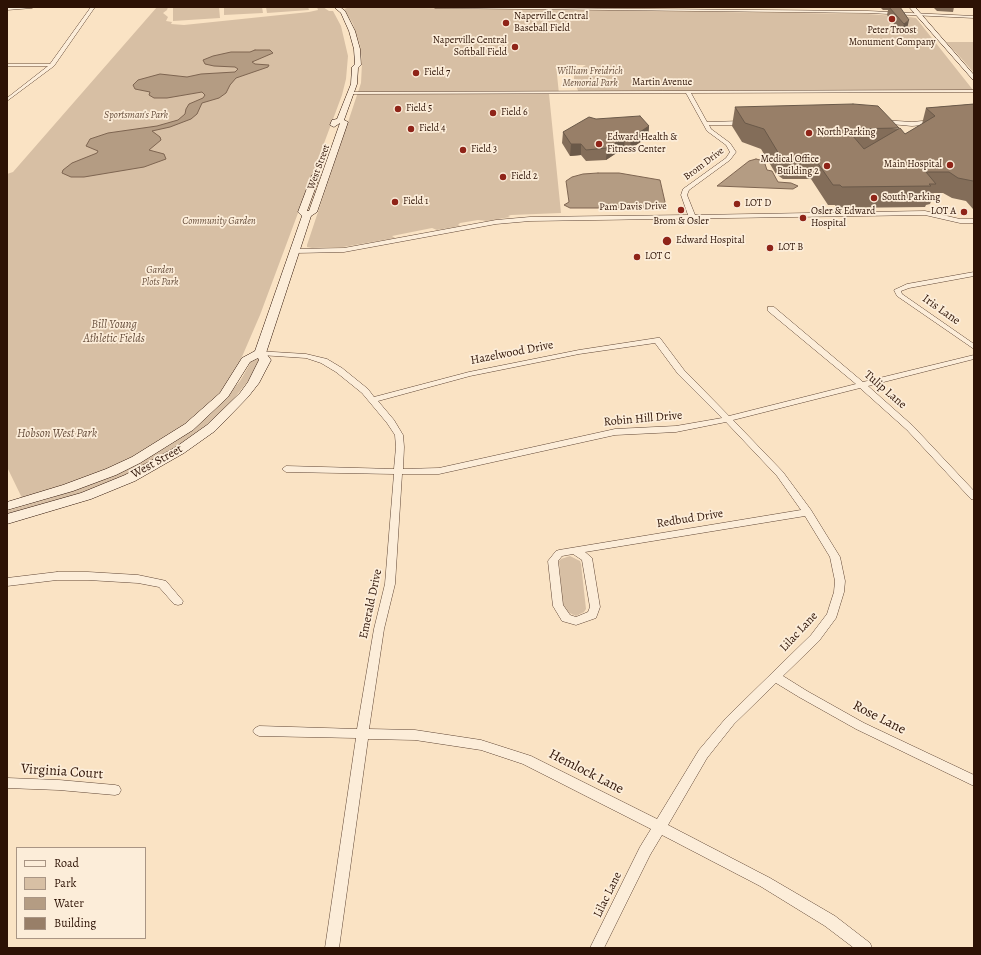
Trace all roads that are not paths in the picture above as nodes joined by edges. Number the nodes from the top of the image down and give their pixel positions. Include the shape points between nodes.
1 (32, 7) edge
2 (93, 7) edge
3 (434, 7) edge
4 (848, 7) edge
5 (912, 7) edge
6 (338, 8) edge
7 (7, 9) edge
8 (750, 9) edge
9 (852, 12) junction
10 (920, 16) junction
11 (974, 17) edge
12 (7, 65) edge
13 (52, 65) junction
14 (974, 79) edge
15 (974, 91) edge
16 (688, 92) junction
17 (350, 94) junction
18 (7, 100) edge
19 (340, 121) junction
20 (877, 121) edge
21 (942, 121) edge
22 (752, 123) edge
23 (705, 124) junction
24 (325, 149) dead end
25 (319, 167) dead end
26 (307, 215) junction
27 (692, 216) junction
28 (974, 221) edge
29 (294, 251) junction
30 (974, 274) edge
31 (771, 309) dead end
32 (657, 340) joint
33 (974, 347) edge
34 (260, 353) junction
35 (974, 357) edge
36 (860, 384) junction
37 (373, 400) junction
38 (728, 418) junction
39 (286, 469) dead end
40 (399, 472) junction
41 (974, 497) edge
42 (7, 506) edge
43 (808, 512) junction
44 (7, 519) edge
45 (576, 551) junction
46 (7, 582) edge
47 (178, 601) dead end
48 (774, 676) junction
49 (259, 731) dead end
50 (362, 733) junction
51 (974, 781) edge
52 (7, 783) edge
53 (115, 790) dead end
54 (659, 826) junction
55 (332, 948) edge
56 (597, 948) edge
57 (865, 948) edge

1 - 7 street
2 - 13 street
3 - 8 street
4 - 9 street
5 - 10 street
6 - 17 street, West Street via 335,10 349,44 351,65 355,66 354,84
8 - 9 street
9 - 10 street
10 - 11 street
10 - 14 street
12 - 13 street
13 - 18 street
15 - 16 street, Martin Avenue
16 - 17 street, Martin Avenue
16 - 23 street, Brom Drive
17 - 19 street, West Street
19 - 24 street, West Street via 335,122
19 - 26 street, West Street via 344,122 313,212
20 - 21 street via 912,124
22 - 23 street
23 - 27 street, Brom Drive via 712,134 728,144 733,152 728,159 686,189 684,195
25 - 26 street, West Street via 302,212
26 - 29 street, West Street
27 - 28 street, Pam Davis Drive via 925,213 960,221
27 - 29 street, Pam Davis Drive via 530,219 496,222 344,250
29 - 34 street, West Street
30 - 33 street, Iris Lane via 896,290 899,295
31 - 36 street, Tulip Lane
32 - 37 street, Hazelwood Drive via 579,352 469,374
32 - 38 street, Lilac Lane via 681,372
34 - 37 street, Emerald Drive via 300,354 324,361 356,383
34 - 42 street, West Street via 246,360 224,395 200,418 152,451 86,482
34 - 44 street, West Street via 265,360 244,395 211,428 180,450 130,478 86,496
35 - 36 street, Robin Hill Drive
36 - 38 street, Robin Hill Drive
36 - 41 street, Tulip Lane via 910,428
37 - 40 street, Emerald Drive via 399,436
38 - 40 street, Robin Hill Drive via 689,427 603,434 439,471
38 - 43 street, Lilac Lane via 768,459
39 - 40 street, Robin Hill Drive
40 - 50 street, Emerald Drive via 390,584 378,629
43 - 45 street, Redbud Drive
43 - 48 street, Lilac Lane via 835,557 840,580 839,592 835,609 823,628
45 - 45 street, Redbud Drive via 559,553 553,561 560,611 566,618 576,621 592,615 595,607 587,558
46 - 47 street via 57,576 138,579 162,584
48 - 51 street, Rose Lane via 860,726
48 - 54 street, Lilac Lane via 718,734
49 - 50 street, Hemlock Lane
50 - 54 street, Hemlock Lane via 415,735 500,750 571,780
50 - 55 street, Emerald Drive
52 - 53 street, Virginia Court
54 - 56 street, Lilac Lane via 627,884
54 - 57 street, Hemlock Lane via 798,901

